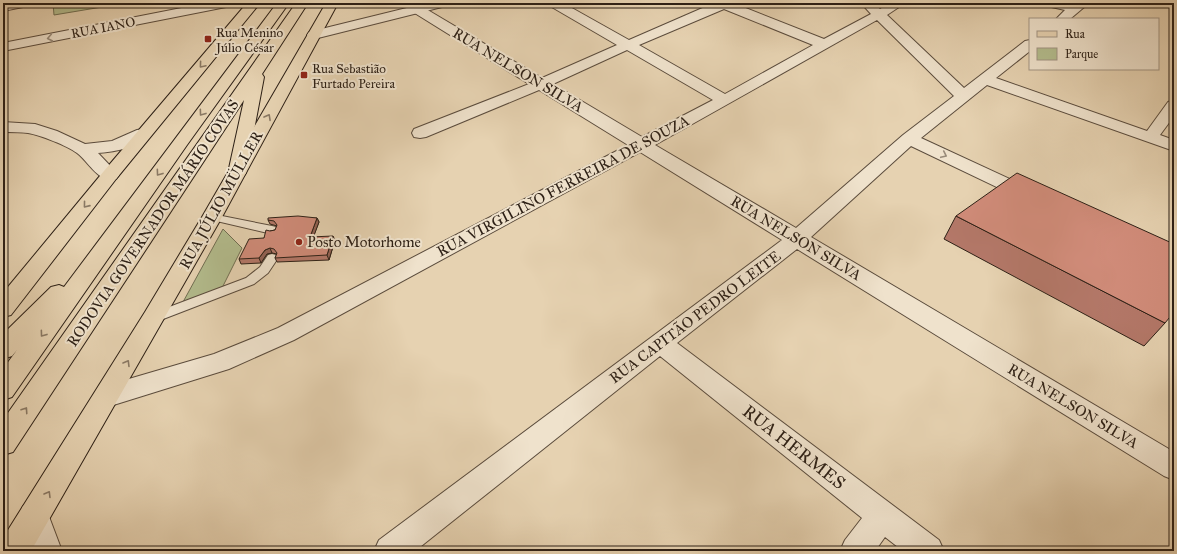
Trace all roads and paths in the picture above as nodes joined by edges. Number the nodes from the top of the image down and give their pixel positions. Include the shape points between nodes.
1 (24, 3) edge
2 (226, 3) edge
3 (254, 3) edge
4 (284, 3) edge
5 (302, 3) edge
6 (332, 3) edge
7 (442, 3) edge
8 (554, 3) edge
9 (724, 3) edge
10 (900, 3) edge
11 (1051, 3) edge
12 (1079, 6) edge
13 (3, 7) edge
14 (417, 9) junction
15 (873, 9) edge
16 (1063, 18) edge
17 (314, 34) junction
18 (823, 44) junction
19 (628, 45) junction
20 (1029, 45) edge
21 (3, 47) edge
22 (259, 66) junction
23 (985, 79) junction
24 (541, 84) junction
25 (963, 96) junction
26 (725, 100) junction
27 (1174, 105) edge
28 (3, 127) edge
29 (420, 132) dead end
30 (143, 134) junction
31 (1150, 138) junction
32 (909, 139) junction
33 (640, 144) junction
34 (1174, 146) edge
35 (83, 149) junction
36 (237, 173) junction
37 (110, 175) junction
38 (1045, 202) edge
39 (212, 217) junction
40 (272, 230) edge
41 (797, 239) junction
42 (107, 246) junction
43 (272, 258) dead end
44 (3, 309) edge
45 (153, 318) junction
46 (660, 343) junction
47 (3, 349) edge
48 (3, 389) edge
49 (107, 396) junction
50 (3, 443) edge
51 (1174, 467) edge
52 (883, 515) junction
53 (34, 516) junction
54 (13, 551) edge
55 (46, 551) edge
56 (390, 551) edge
57 (856, 551) edge
58 (928, 551) edge

1 - 13 street
2 -> 21 street, RUA IANO
3 -> 30 main road
4 -> 42 main road, RODOVIA GOVERNADOR MÁRIO COVAS via 181,141
5 - 22 main road, RODOVIA GOVERNADOR MÁRIO COVAS
6 - 17 main road, RUA JÚLIO MÜLLER
7 - 14 street
8 - 19 street
9 - 18 street
9 - 19 street
10 - 15 street, RUA VIRGILINO FERREIRA DE SOUZA
11 - 12 street
12 - 16 street
14 - 17 street
14 - 24 street, RUA NELSON SILVA
15 - 18 street, RUA VIRGILINO FERREIRA DE SOUZA
15 - 25 street
36 -> 17 main road, RUA JÚLIO MÜLLER
18 - 26 street, RUA VIRGILINO FERREIRA DE SOUZA
19 - 24 street
19 - 26 street
20 - 23 street, RUA CAPITÃO PEDRO LEITE
22 - 36 main road
50 -> 22 main road, RODOVIA GOVERNADOR MÁRIO COVAS
23 - 25 street, RUA CAPITÃO PEDRO LEITE
23 - 31 street
24 - 29 street
24 - 33 street, RUA NELSON SILVA
25 - 32 street, RUA CAPITÃO PEDRO LEITE
26 - 33 street, RUA VIRGILINO FERREIRA DE SOUZA
27 - 31 street
28 - 35 street via 29,128
30 - 35 street via 110,148
30 - 37 main road
31 - 34 street
32 -> 38 street
32 - 41 street, RUA CAPITÃO PEDRO LEITE
33 - 41 street, RUA NELSON SILVA
33 - 49 street, RUA VIRGILINO FERREIRA DE SOUZA via 286,334 220,362
35 - 37 street
36 - 39 main road, RUA JÚLIO MÜLLER
37 -> 44 main road
39 - 40 lane
39 - 45 main road, RUA JÚLIO MÜLLER
41 - 46 street, RUA CAPITÃO PEDRO LEITE
41 - 51 street, RUA NELSON SILVA
42 - 47 main road
42 -> 48 main road, RODOVIA GOVERNADOR MÁRIO COVAS
43 - 45 lane via 264,270 250,281
49 -> 45 main road, RUA JÚLIO MÜLLER
46 - 52 street, RUA HERMES
46 - 56 street, RUA CAPITÃO PEDRO LEITE
53 -> 49 main road
52 - 57 street
52 - 58 street, RUA HERMES
53 - 54 main road
53 - 55 street

